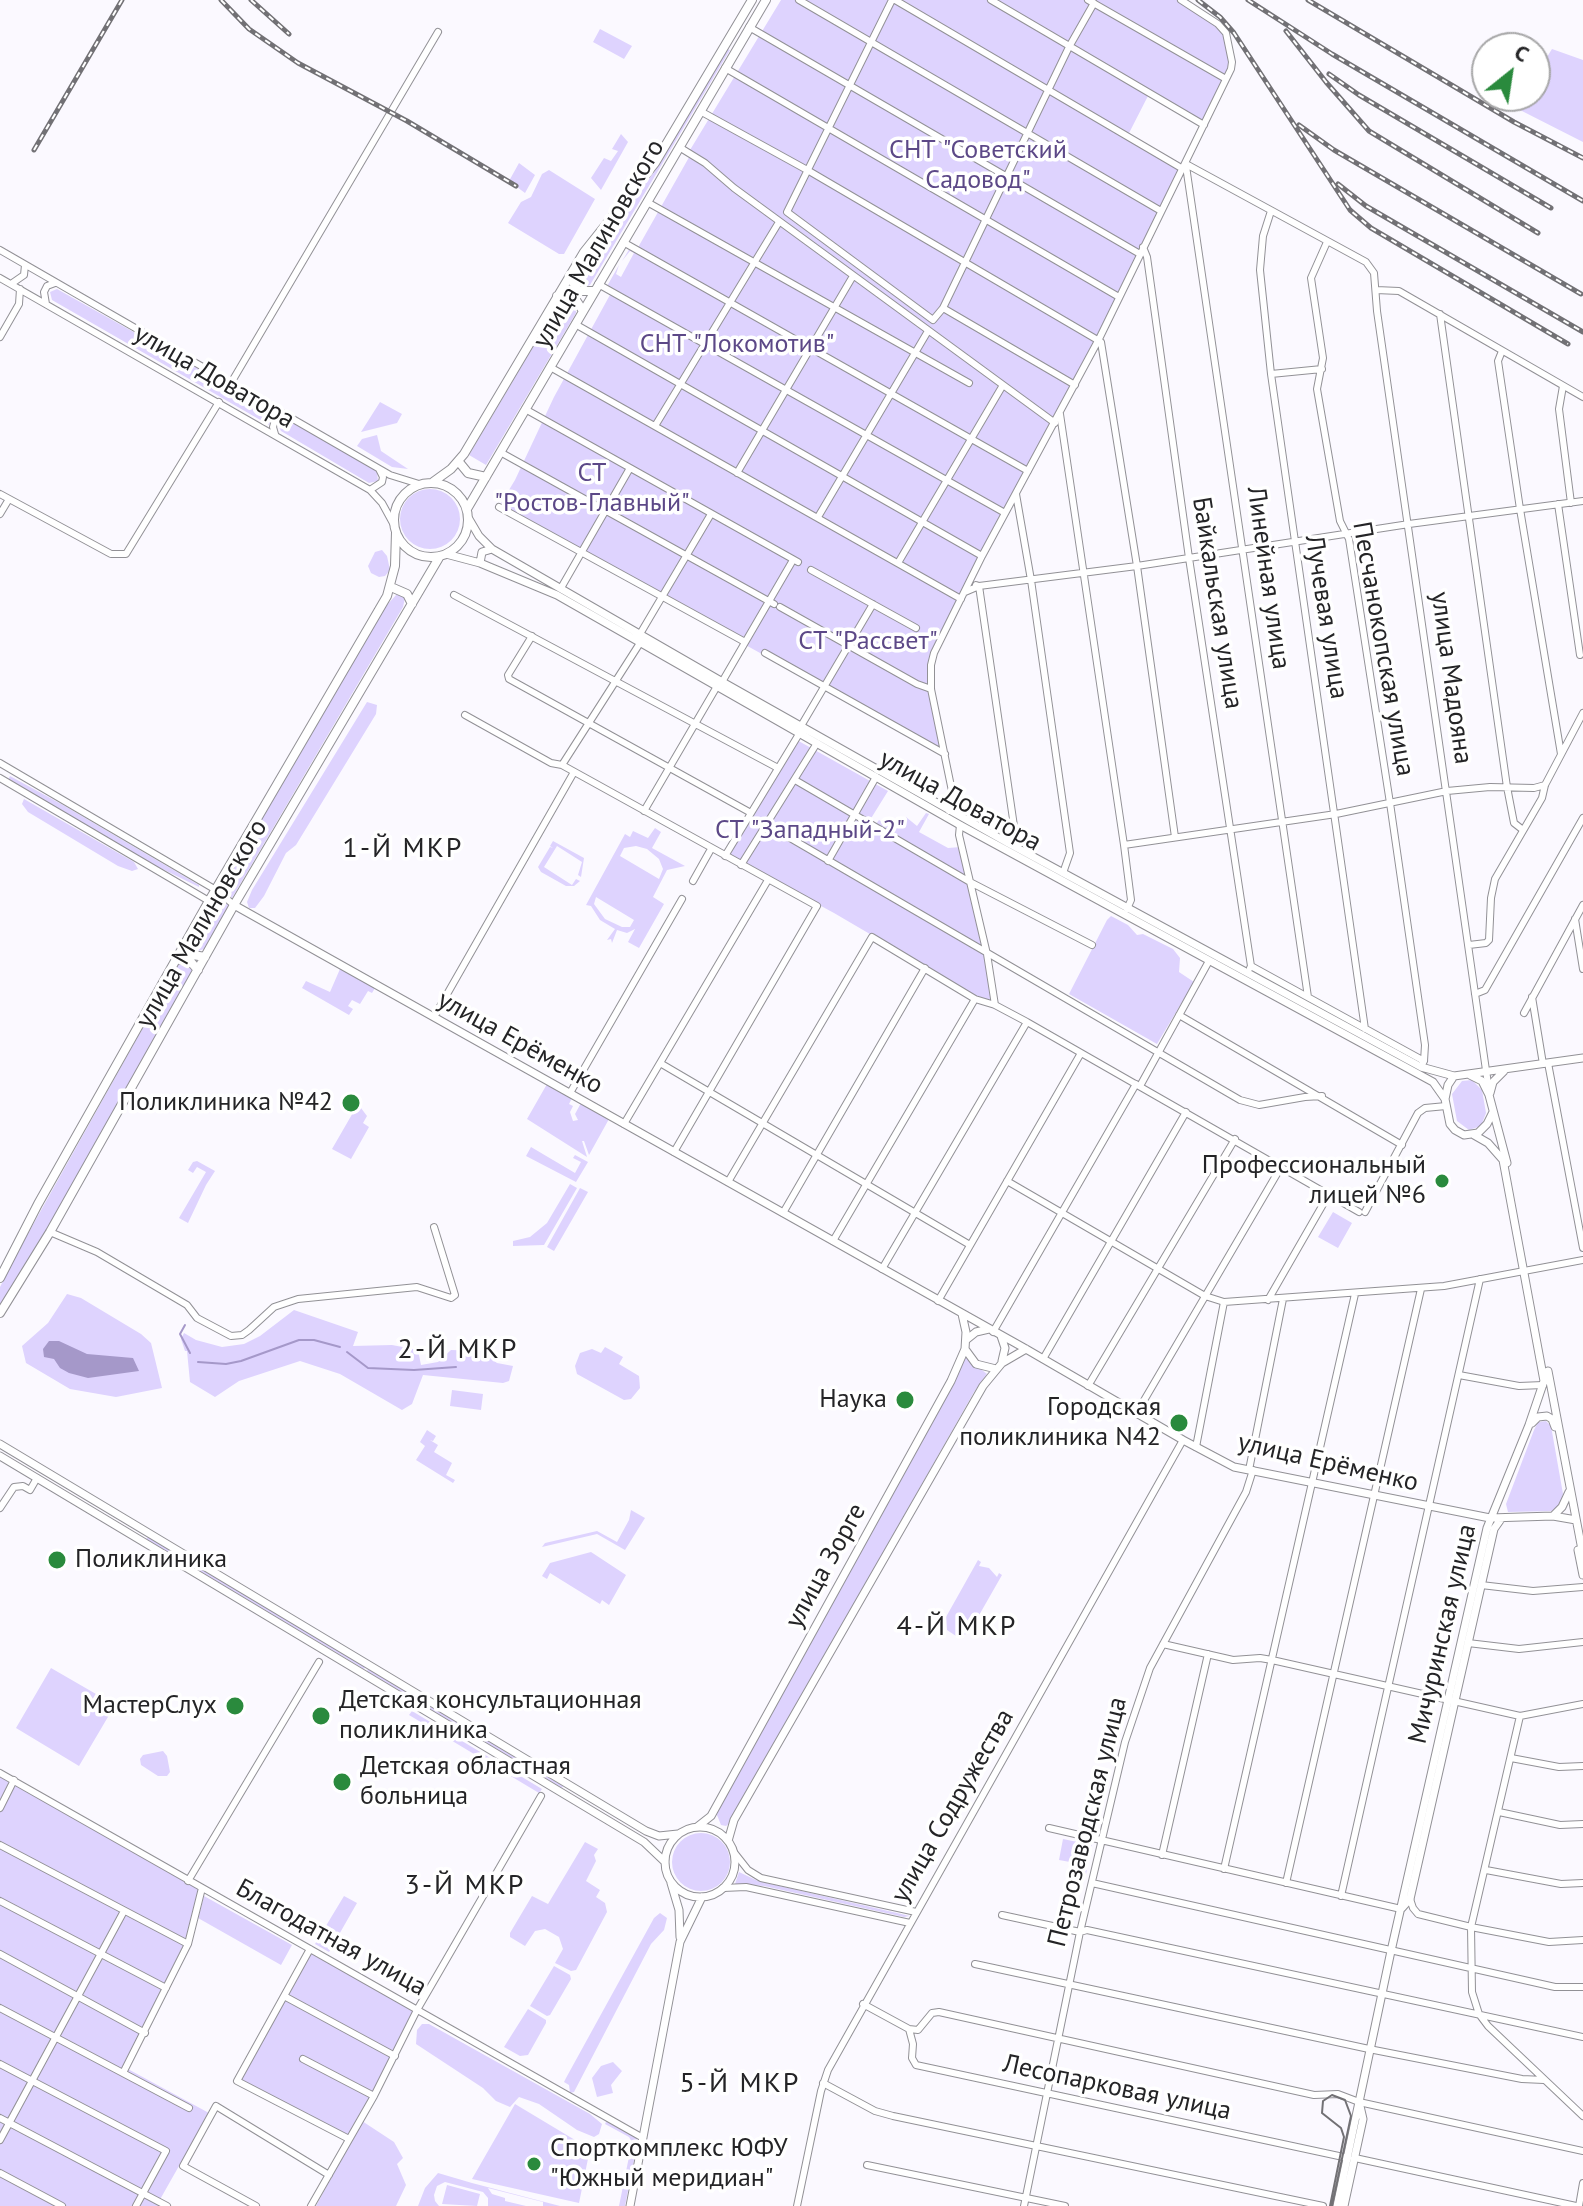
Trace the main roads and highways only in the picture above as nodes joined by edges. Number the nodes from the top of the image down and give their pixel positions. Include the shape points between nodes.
1 (766, 0) edge
2 (773, 0) edge
3 (749, 3) edge
4 (757, 15) junction
5 (569, 277) junction
6 (596, 288) junction
7 (557, 296) junction
8 (583, 311) junction
9 (459, 462) junction
10 (486, 477) junction
11 (433, 482) junction
12 (467, 509) junction
13 (469, 519) junction
14 (395, 528) junction
15 (492, 549) junction
16 (443, 555) junction
17 (480, 563) junction
18 (391, 587) junction
19 (412, 604) junction
20 (640, 639) junction
21 (800, 730) junction
22 (234, 905) junction
23 (184, 946) junction
24 (205, 957) junction
25 (177, 959) junction
26 (198, 970) junction
27 (1583, 1058) edge
28 (1507, 1068) junction
29 (1468, 1074) junction
30 (1454, 1076) junction
31 (1489, 1095) junction
32 (1446, 1102) junction
33 (1493, 1111) junction
34 (1474, 1135) junction
35 (1526, 1271) junction
36 (1, 1274) edge
37 (0, 1313) edge
38 (962, 1314) junction
39 (995, 1332) junction
40 (966, 1344) junction
41 (1026, 1349) junction
42 (999, 1366) junction
43 (1529, 1425) junction
44 (1560, 1443) junction
45 (0, 1444) edge
46 (0, 1456) edge
47 (1569, 1490) junction
48 (1500, 1500) junction
49 (96, 1502) junction
50 (109, 1510) junction
51 (90, 1511) junction
52 (1480, 1515) junction
53 (1579, 1515) edge
54 (1553, 1516) junction
55 (1490, 1518) junction
56 (104, 1519) junction
57 (1505, 1519) junction
58 (1583, 1555) edge
59 (1583, 1575) edge
60 (1451, 1702) junction
61 (697, 1827) junction
62 (678, 1834) junction
63 (728, 1841) junction
64 (665, 1862) junction
65 (671, 1881) junction
66 (702, 1897) junction
67 (1401, 1909) junction
68 (680, 1942) junction
69 (1351, 2158) junction
70 (630, 2206) edge
71 (1337, 2206) edge
72 (1344, 2206) edge

1 - 4 highway, улица Малиновского
2 - 4 highway
3 - 5 highway, улица Малиновского via 655,163
4 - 6 highway, улица Малиновского
5 - 6 highway via 577,290
5 - 7 highway, улица Малиновского
6 - 8 highway, улица Малиновского
7 - 8 highway via 574,297
7 - 9 highway, улица Малиновского
8 - 10 highway, улица Малиновского
9 - 10 highway via 468,473
9 - 11 highway, улица Малиновского
10 - 12 highway, улица Малиновского
11 - 12 highway via 454,490
11 - 14 highway via 419,484 399,500
12 - 13 highway
13 - 15 main road, улица Доватора
13 - 16 highway via 463,539
14 - 16 highway via 404,546 417,555
14 - 18 highway, улица Малиновского
15 - 17 main road via 482,552
15 - 20 main road, улица Доватора
16 - 17 main road, улица Доватора
16 - 19 highway, улица Малиновского
17 - 20 main road, улица Доватора via 557,595
18 - 19 highway via 407,594
18 - 23 highway, улица Малиновского
19 - 22 highway, улица Малиновского
20 - 21 main road, улица Доватора
21 - 30 main road, улица Доватора via 1127,909 1441,1075
21 - 32 main road, улица Доватора via 960,825 1433,1082
22 - 24 highway, улица Малиновского
22 - 38 main road, улица Ерёменко
23 - 24 highway
23 - 25 highway, улица Малиновского
24 - 26 highway, улица Малиновского
25 - 26 highway via 190,961
25 - 36 highway, улица Малиновского
26 - 37 highway, улица Малиновского
27 - 28 main road
28 - 29 main road
28 - 31 main road via 1495,1078
29 - 30 main road
29 - 31 main road via 1482,1081
30 - 32 main road
31 - 33 main road
32 - 34 main road via 1455,1130
33 - 34 main road
33 - 35 main road via 1507,1159
34 - 35 main road via 1503,1160
35 - 43 main road, Мичуринская улица via 1544,1376
35 - 44 main road
38 - 39 main road, улица Ерёменко
38 - 40 main road
39 - 40 main road via 976,1332
39 - 41 main road, улица Ерёменко
39 - 42 main road via 1005,1352
40 - 42 main road via 976,1364
40 - 61 main road, улица Зорге via 951,1381 711,1816
41 - 42 main road
41 - 52 main road, улица Ерёменко via 1234,1467
42 - 63 main road, улица Зорге via 734,1820
43 - 44 main road via 1538,1417 1550,1417
43 - 48 main road, Мичуринская улица
44 - 47 main road
45 - 49 main road
46 - 51 main road
47 - 53 main road
47 - 54 main road
48 - 52 main road
48 - 55 main road, Мичуринская улица
48 - 57 main road
49 - 50 main road
49 - 51 main road
50 - 56 main road
50 - 62 main road via 646,1831
51 - 56 main road
52 - 55 main road, улица Ерёменко
53 - 54 main road, улица Ерёменко
53 - 58 main road
54 - 57 main road, улица Ерёменко
54 - 59 main road via 1574,1531
55 - 57 main road, улица Ерёменко
55 - 60 main road, Мичуринская улица
56 - 64 main road via 644,1842
57 - 60 main road, Мичуринская улица via 1494,1529
60 - 67 main road, Мичуринская улица
60 - 67 main road, Мичуринская улица via 1410,1899
61 - 62 main road
61 - 63 main road via 714,1830
62 - 64 main road
63 - 66 main road via 734,1871 723,1888
64 - 65 main road
65 - 66 main road via 679,1890
65 - 68 main road
66 - 68 main road
67 - 69 main road, Мичуринская улица via 1359,2102 1363,2119
68 - 70 main road
69 - 71 main road, Мичуринская улица
69 - 72 main road, Мичуринская улица

